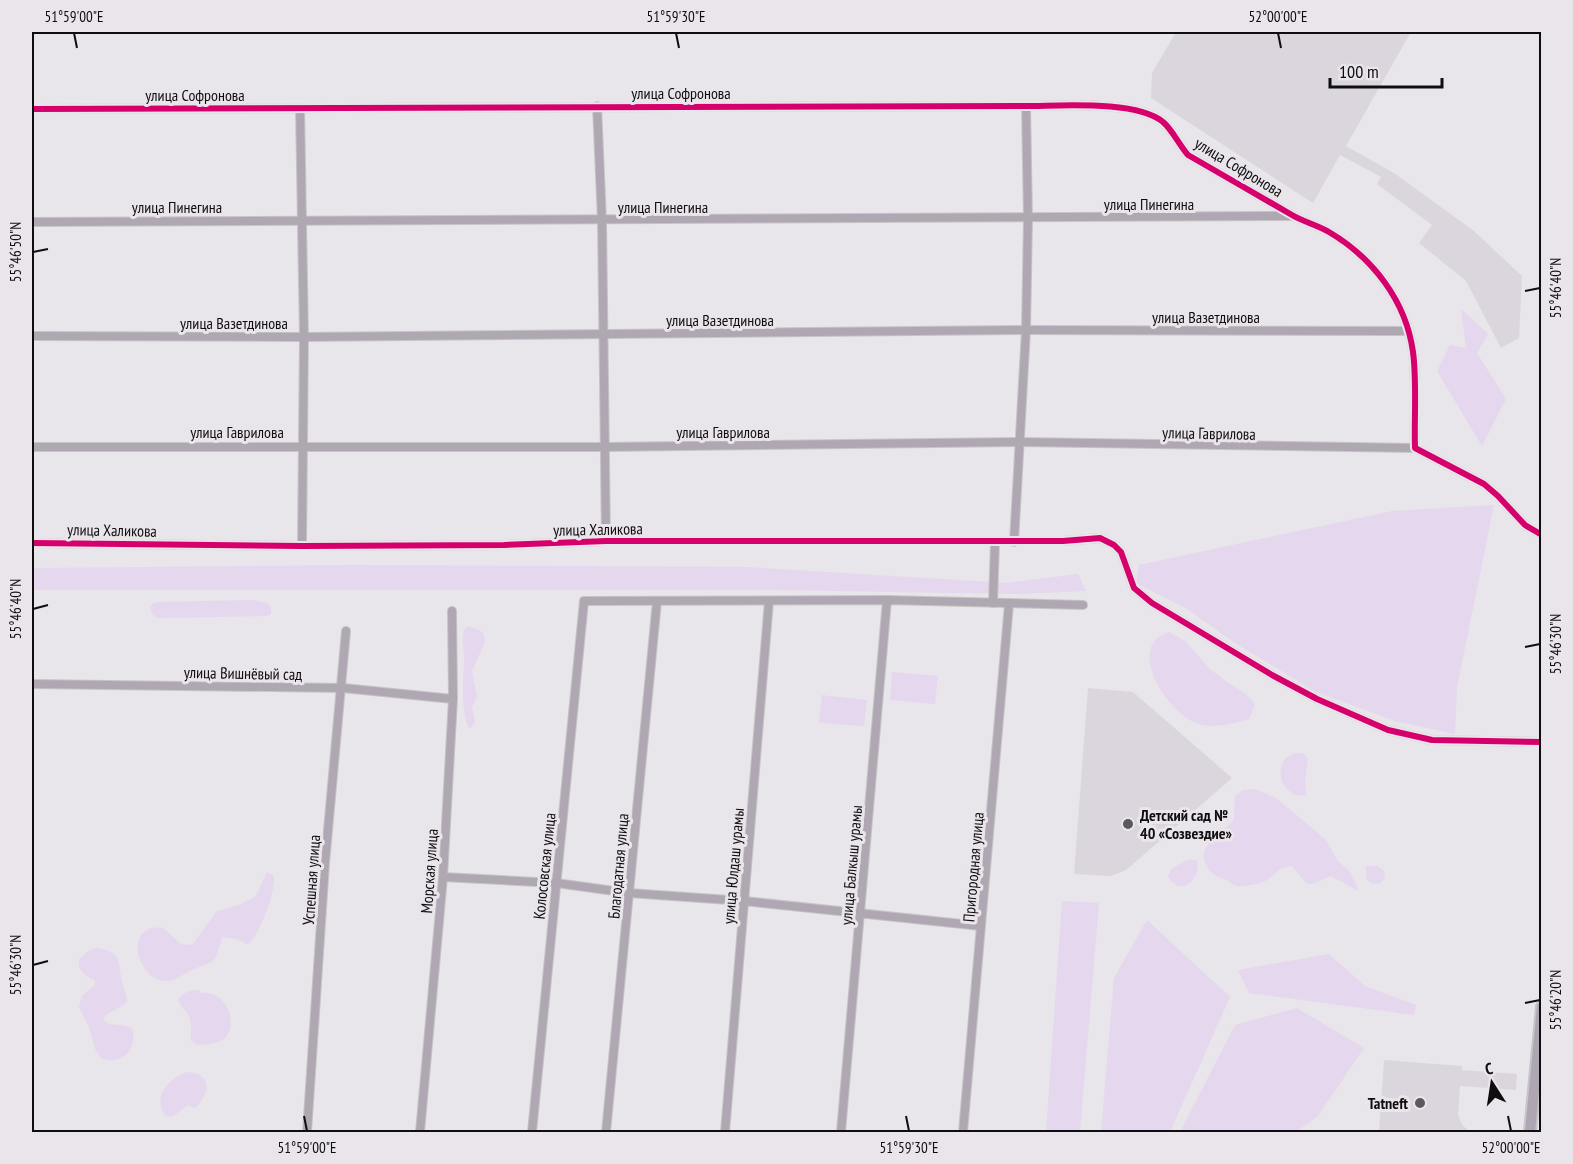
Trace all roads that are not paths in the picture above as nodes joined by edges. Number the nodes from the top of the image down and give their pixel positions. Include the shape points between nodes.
1 (597, 106) junction
2 (1026, 106) junction
3 (300, 108) junction
4 (32, 109) edge
5 (1294, 216) junction
6 (1028, 219) junction
7 (302, 220) junction
8 (602, 221) junction
9 (32, 222) edge
10 (1026, 330) junction
11 (1408, 331) junction
12 (604, 334) junction
13 (32, 336) edge
14 (304, 337) junction
15 (1021, 442) junction
16 (302, 446) junction
17 (32, 447) edge
18 (605, 447) junction
19 (1415, 448) junction
20 (1542, 535) edge
21 (606, 541) junction
22 (995, 542) junction
23 (1014, 542) junction
24 (32, 543) edge
25 (302, 546) junction
26 (887, 600) junction
27 (657, 601) junction
28 (769, 601) junction
29 (993, 603) junction
30 (1009, 604) junction
31 (1083, 605) dead end
32 (452, 611) dead end
33 (346, 631) dead end
34 (32, 684) edge
35 (342, 687) junction
36 (453, 699) junction
37 (1542, 742) edge
38 (443, 877) junction
39 (556, 883) junction
40 (629, 893) junction
41 (744, 902) junction
42 (861, 912) junction
43 (981, 926) junction
44 (1542, 1008) edge
45 (307, 1132) edge
46 (420, 1132) edge
47 (532, 1132) edge
48 (606, 1132) edge
49 (725, 1132) edge
50 (841, 1132) edge
51 (963, 1132) edge
52 (1530, 1132) edge

1 - 2 street, улица Софронова
1 - 3 street, улица Софронова
1 - 8 street
2 - 5 street, улица Софронова via 1121,107 1148,114 1165,123 1188,155
2 - 6 street
3 - 4 street, улица Софронова
3 - 7 street
5 - 6 street, улица Пинегина
5 - 11 street, улица Софронова via 1329,232 1383,277
6 - 8 street, улица Пинегина
6 - 10 street
7 - 8 street, улица Пинегина
7 - 9 street, улица Пинегина
7 - 14 street
8 - 12 street
10 - 11 street, улица Вазетдинова
10 - 12 street, улица Вазетдинова
10 - 15 street
11 - 19 street, улица Софронова via 1413,353
12 - 14 street, улица Вазетдинова
12 - 18 street
13 - 14 street, улица Вазетдинова
14 - 16 street
15 - 18 street, улица Гаврилова
15 - 19 street, улица Гаврилова
15 - 23 street
16 - 17 street, улица Гаврилова
16 - 18 street, улица Гаврилова
16 - 25 street
18 - 21 street
19 - 20 street via 1493,490 1525,525
21 - 22 street, улица Халикова
21 - 25 street, улица Халикова
22 - 23 street, улица Халикова
22 - 29 street
23 - 37 street, улица Халикова via 1106,540 1121,552 1134,588 1152,603 1272,675 1388,730 1432,740
24 - 25 street, улица Халикова
26 - 28 street
26 - 29 street
26 - 42 street, улица Балкыш урамы
27 - 28 street
27 - 39 street, Колосовская улица via 584,601
27 - 40 street, Благодатная улица
28 - 41 street, улица Юлдаш урамы
29 - 30 street
30 - 31 street
30 - 43 street, Пригородная улица
32 - 36 street, Морская улица
33 - 35 street, Успешная улица
34 - 35 street, улица Вишнёвый сад
35 - 36 street, улица Вишнёвый сад
35 - 45 street, Успешная улица via 325,863
36 - 38 street, Морская улица
38 - 39 street
38 - 46 street, Морская улица
39 - 40 street
39 - 47 street, Колосовская улица
40 - 41 street
40 - 48 street, Благодатная улица
41 - 42 street
41 - 49 street, улица Юлдаш урамы
42 - 43 street
42 - 50 street, улица Балкыш урамы
43 - 51 street, Пригородная улица
44 - 52 street

